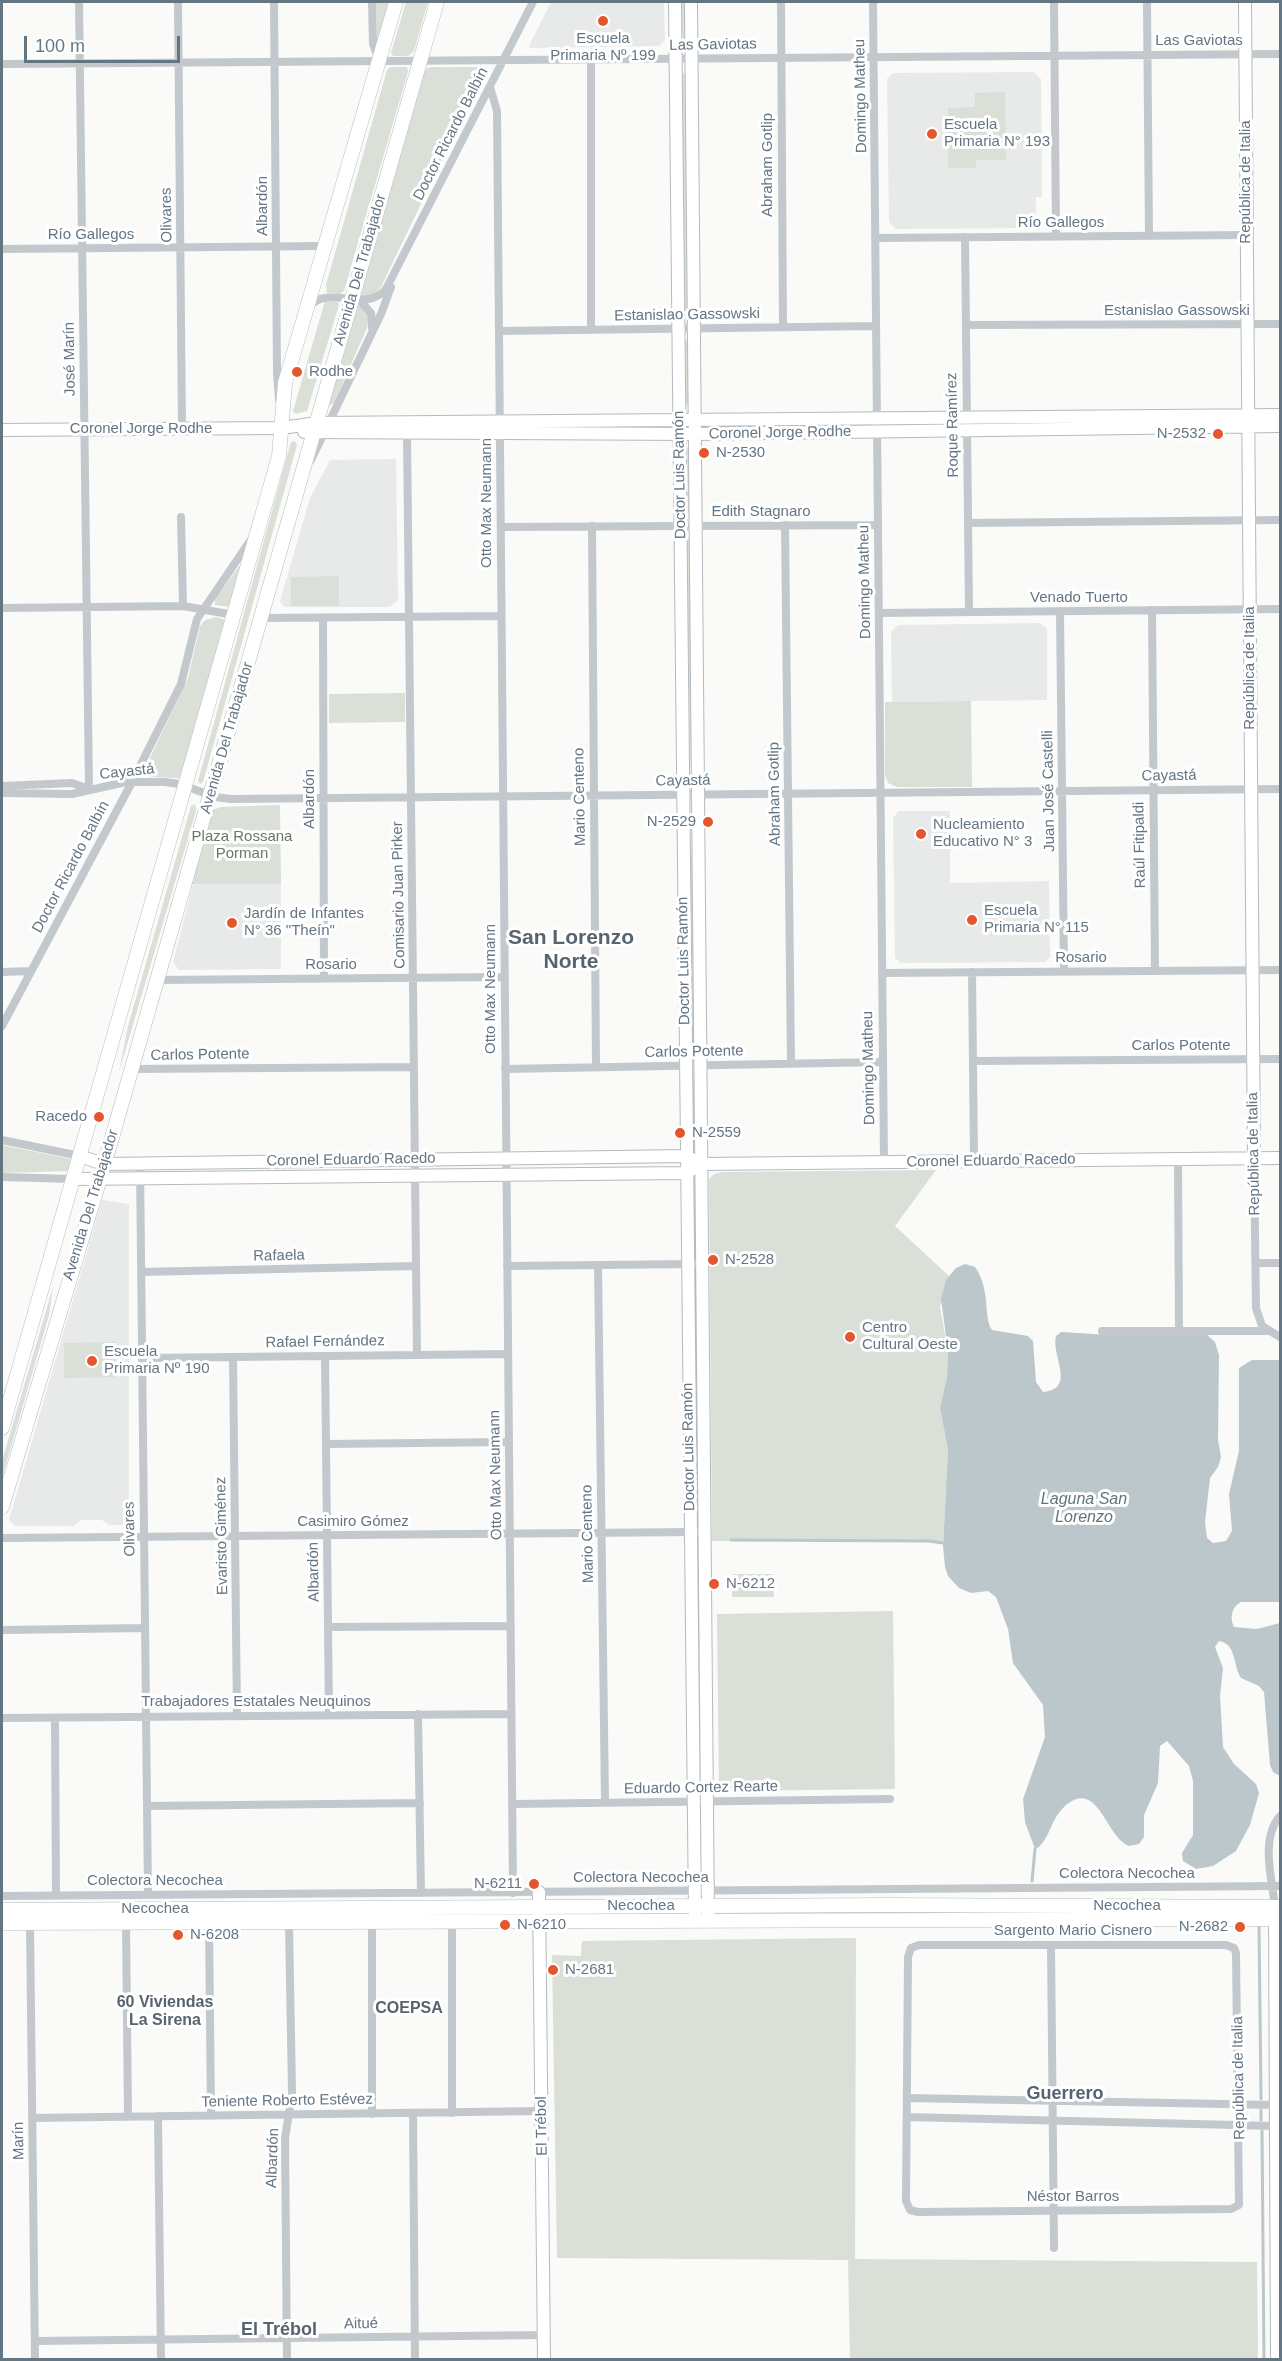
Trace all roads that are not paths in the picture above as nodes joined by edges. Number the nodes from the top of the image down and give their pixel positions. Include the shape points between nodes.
1 (79, 2) edge
2 (178, 2) edge
3 (274, 2) edge
4 (372, 2) edge
5 (396, 2) edge
6 (437, 2) edge
7 (533, 2) edge
8 (675, 2) edge
9 (691, 2) edge
10 (781, 2) edge
11 (873, 2) edge
12 (1054, 2) edge
13 (1147, 2) edge
14 (1245, 2) edge
15 (1245, 54) junction
16 (1281, 54) edge
17 (1148, 55) junction
18 (1055, 56) junction
19 (874, 57) junction
20 (781, 58) junction
21 (676, 59) junction
22 (692, 59) junction
23 (591, 60) junction
24 (420, 61) junction
25 (275, 62) junction
26 (379, 62) junction
27 (503, 62) junction
28 (179, 63) junction
29 (2, 64) edge
30 (80, 64) junction
31 (490, 87) junction
32 (1247, 235) junction
33 (1056, 236) junction
34 (1149, 236) junction
35 (965, 237) junction
36 (875, 238) junction
37 (325, 246) junction
38 (276, 247) junction
39 (82, 248) junction
40 (181, 248) junction
41 (2, 249) edge
42 (394, 278) junction
43 (356, 300) junction
44 (306, 311) junction
45 (1247, 324) junction
46 (1281, 324) edge
47 (876, 326) junction
48 (966, 326) junction
49 (783, 327) junction
50 (678, 329) junction
51 (694, 329) junction
52 (591, 330) junction
53 (499, 331) junction
54 (368, 340) junction
55 (281, 409) junction
56 (1281, 415) edge
57 (695, 420) junction
58 (1248, 421) junction
59 (967, 424) junction
60 (877, 425) junction
61 (1281, 426) edge
62 (679, 427) junction
63 (281, 428) junction
64 (500, 428) junction
65 (84, 429) junction
66 (182, 429) junction
67 (321, 429) junction
68 (2, 430) edge
69 (407, 434) junction
70 (695, 434) junction
71 (181, 517) dead end
72 (1249, 520) junction
73 (1281, 520) edge
74 (968, 523) junction
75 (785, 525) junction
76 (878, 525) junction
77 (591, 526) junction
78 (680, 526) junction
79 (696, 526) junction
80 (501, 527) junction
81 (258, 530) junction
82 (183, 606) junction
83 (86, 607) junction
84 (2, 608) edge
85 (202, 609) junction
86 (1281, 609) edge
87 (1152, 610) junction
88 (1250, 610) junction
89 (1060, 611) junction
90 (969, 612) junction
91 (879, 613) junction
92 (234, 615) junction
93 (501, 616) junction
94 (409, 617) junction
95 (261, 618) junction
96 (322, 618) junction
97 (132, 782) junction
98 (2, 786) edge
99 (186, 786) junction
100 (88, 789) junction
101 (1251, 789) junction
102 (1281, 789) edge
103 (1153, 790) junction
104 (1062, 791) junction
105 (880, 792) junction
106 (2, 793) edge
107 (788, 793) junction
108 (682, 794) junction
109 (699, 794) junction
110 (594, 795) junction
111 (210, 796) junction
112 (503, 796) junction
113 (411, 797) junction
114 (323, 798) junction
115 (1253, 970) junction
116 (1281, 970) edge
117 (31, 971) junction
118 (1064, 971) junction
119 (1155, 971) junction
120 (2, 972) edge
121 (882, 972) junction
122 (972, 972) junction
123 (505, 977) junction
124 (324, 978) junction
125 (413, 978) junction
126 (157, 980) junction
127 (2, 1026) edge
128 (1253, 1059) junction
129 (1281, 1059) edge
130 (973, 1061) junction
131 (883, 1062) junction
132 (791, 1064) junction
133 (685, 1065) junction
134 (701, 1065) junction
135 (414, 1067) junction
136 (596, 1067) junction
137 (131, 1069) junction
138 (506, 1069) junction
139 (2, 1140) edge
140 (80, 1156) junction
141 (686, 1156) junction
142 (506, 1158) junction
143 (1254, 1158) junction
144 (1281, 1158) edge
145 (1178, 1159) junction
146 (415, 1160) junction
147 (974, 1161) junction
148 (884, 1162) junction
149 (103, 1164) junction
150 (140, 1164) junction
151 (702, 1164) junction
152 (686, 1173) junction
153 (506, 1175) junction
154 (415, 1176) junction
155 (2, 1178) edge
156 (140, 1178) junction
157 (73, 1179) junction
158 (99, 1179) junction
159 (1256, 1263) junction
160 (1281, 1263) edge
161 (687, 1264) junction
162 (703, 1264) junction
163 (598, 1265) junction
164 (416, 1266) junction
165 (507, 1266) junction
166 (141, 1272) junction
167 (1102, 1331) dead end
168 (1179, 1331) junction
169 (1268, 1331) junction
170 (1281, 1337) edge
171 (508, 1354) junction
172 (417, 1355) junction
173 (325, 1356) junction
174 (233, 1357) junction
175 (142, 1358) junction
176 (2, 1428) edge
177 (509, 1443) junction
178 (326, 1444) junction
179 (2, 1507) edge
180 (705, 1532) junction
181 (601, 1533) junction
182 (690, 1533) junction
183 (510, 1534) junction
184 (327, 1535) junction
185 (235, 1536) junction
186 (144, 1537) junction
187 (2, 1538) edge
188 (510, 1626) junction
189 (328, 1627) junction
190 (145, 1628) junction
191 (2, 1630) edge
192 (418, 1714) junction
193 (511, 1714) junction
194 (329, 1715) junction
195 (237, 1716) junction
196 (146, 1717) junction
197 (2, 1718) edge
198 (55, 1718) junction
199 (890, 1798) dead end
200 (707, 1801) junction
201 (605, 1802) junction
202 (694, 1802) junction
203 (420, 1803) junction
204 (512, 1804) junction
205 (147, 1806) junction
206 (1281, 1816) edge
207 (1277, 1886) edge
208 (702, 1891) junction
209 (539, 1892) junction
210 (421, 1893) junction
211 (513, 1893) junction
212 (147, 1895) junction
213 (2, 1896) edge
214 (56, 1896) junction
215 (2, 1910) edge
216 (702, 1913) junction
217 (1278, 1913) edge
218 (540, 1914) junction
219 (372, 1921) junction
220 (452, 1921) junction
221 (126, 1922) junction
222 (209, 1922) junction
223 (289, 1922) junction
224 (2, 1923) edge
225 (30, 1923) junction
226 (1051, 1945) junction
227 (1234, 1948) joint
228 (1278, 2048) edge
229 (907, 2098) junction
230 (1052, 2102) junction
231 (1276, 2105) junction
232 (1239, 2106) junction
233 (541, 2111) junction
234 (413, 2113) junction
235 (452, 2113) junction
236 (372, 2114) junction
237 (211, 2115) junction
238 (290, 2115) junction
239 (128, 2116) junction
240 (158, 2116) junction
241 (907, 2116) junction
242 (32, 2118) junction
243 (1053, 2120) junction
244 (1240, 2125) junction
245 (1276, 2126) junction
246 (1237, 2208) joint
247 (1053, 2211) junction
248 (1278, 2227) edge
249 (1054, 2248) dead end
250 (544, 2335) junction
251 (415, 2337) junction
252 (287, 2338) junction
253 (161, 2340) junction
254 (35, 2342) junction
255 (35, 2360) edge
256 (161, 2360) edge
257 (287, 2360) edge
258 (415, 2360) edge
259 (544, 2360) edge
260 (1277, 2360) edge

1 - 30 street, José Marín
2 - 28 street, Olivares
3 - 25 street, Albardón
4 - 26 street via 372,44
5 - 26 main road, Avenida Del Trabajador
6 - 24 main road, Avenida Del Trabajador
7 - 27 street, Doctor Ricardo Balbín
8 - 21 main road, Doctor Luis Ramón
9 - 22 main road, Doctor Luis Ramón
10 - 20 street, Abraham Gotlip
11 - 19 street, Domingo Matheu
12 - 18 street
13 - 17 street
14 - 15 main road, República de Italia
15 - 16 street, Las Gaviotas
15 - 17 street, Las Gaviotas
15 - 32 main road, República de Italia
17 - 18 street, Las Gaviotas
17 - 34 street
18 - 19 street, Las Gaviotas
18 - 33 street
19 - 20 street, Las Gaviotas
19 - 36 street, Domingo Matheu
20 - 22 street, Las Gaviotas
20 - 49 street, Abraham Gotlip
21 - 22 street, Las Gaviotas
21 - 23 street, Las Gaviotas
21 - 50 main road, Doctor Luis Ramón
22 - 51 main road, Doctor Luis Ramón
23 - 27 street, Las Gaviotas
23 - 52 street
24 - 26 street, Las Gaviotas
24 - 27 street, Las Gaviotas
24 - 43 main road, Avenida Del Trabajador
25 - 26 street, Las Gaviotas
25 - 28 street, Las Gaviotas
25 - 38 street, Albardón
26 - 37 main road, Avenida Del Trabajador
27 - 31 street, Doctor Ricardo Balbín
28 - 30 street, Las Gaviotas
28 - 40 street, Olivares
29 - 30 street, Las Gaviotas
30 - 39 street, José Marín
31 - 42 street, Doctor Ricardo Balbín
31 - 53 street, Otto Max Neumann via 497,111
32 - 34 street, Río Gallegos
32 - 45 main road, República de Italia
33 - 34 street, Río Gallegos
33 - 35 street, Río Gallegos
35 - 36 street, Río Gallegos
35 - 48 street, Roque Ramírez
36 - 47 street, Domingo Matheu
37 - 38 street, Río Gallegos
37 - 44 main road, Avenida Del Trabajador
38 - 40 street, Río Gallegos
38 - 55 street, Albardón
39 - 40 street, Río Gallegos
39 - 41 street, Río Gallegos
39 - 65 street, José Marín
40 - 66 street, Olivares
42 - 43 street, Doctor Ricardo Balbín via 380,296
42 - 54 street, Doctor Ricardo Balbín
43 - 44 street, Doctor Ricardo Balbín via 324,298 313,302
43 - 54 street via 371,313
43 - 67 main road, Avenida Del Trabajador
44 - 55 main road, Avenida Del Trabajador
45 - 46 street, Estanislao Gassowski
45 - 48 street, Estanislao Gassowski
45 - 58 main road, República de Italia
47 - 49 street, Estanislao Gassowski
47 - 60 street, Domingo Matheu
48 - 59 street, Roque Ramírez
49 - 51 street, Estanislao Gassowski
50 - 51 street, Estanislao Gassowski
50 - 52 street, Estanislao Gassowski
50 - 62 main road, Doctor Luis Ramón
51 - 57 main road, Doctor Luis Ramón
52 - 53 street, Estanislao Gassowski
53 - 64 street, Otto Max Neumann
54 - 67 street, Doctor Ricardo Balbín
55 - 63 main road, Avenida Del Trabajador
56 - 58 main road, Coronel Jorge Rodhe
57 - 60 main road, Coronel Jorge Rodhe
57 - 62 main road, Coronel Jorge Rodhe
57 - 70 main road, Doctor Luis Ramón
58 - 59 main road, Coronel Jorge Rodhe
58 - 61 main road, Coronel Jorge Rodhe
58 - 72 main road, República de Italia
59 - 60 main road, Coronel Jorge Rodhe
59 - 74 street, Roque Ramírez
60 - 70 main road, Coronel Jorge Rodhe
60 - 76 street, Domingo Matheu
62 - 64 main road, Coronel Jorge Rodhe
62 - 70 main road, Coronel Jorge Rodhe
62 - 78 main road, Doctor Luis Ramón
63 - 66 main road, Coronel Jorge Rodhe
63 - 67 main road, Coronel Jorge Rodhe
63 - 81 main road, Avenida Del Trabajador via 279,456
64 - 67 main road, Coronel Jorge Rodhe
64 - 69 main road, Coronel Jorge Rodhe
64 - 80 street, Otto Max Neumann
65 - 66 main road, Coronel Jorge Rodhe
65 - 68 main road, Coronel Jorge Rodhe
65 - 83 street, José Marín
67 - 69 main road, Coronel Jorge Rodhe
67 - 95 main road, Avenida Del Trabajador via 302,476
69 - 94 street, Comisario Juan Pirker
70 - 79 main road, Doctor Luis Ramón
71 - 82 street
72 - 73 street
72 - 74 street
72 - 88 main road, República de Italia
74 - 90 street, Roque Ramírez
75 - 76 street, Edith Stagnaro
75 - 79 street, Edith Stagnaro
75 - 107 street, Abraham Gotlip
76 - 91 street, Domingo Matheu
77 - 78 street, Edith Stagnaro
77 - 80 street, Edith Stagnaro
77 - 110 street, Mario Centeno
78 - 79 street, Edith Stagnaro
78 - 108 main road, Doctor Luis Ramón
79 - 109 main road, Doctor Luis Ramón
80 - 93 street, Otto Max Neumann
81 - 85 street, Doctor Ricardo Balbín
81 - 92 main road, Avenida Del Trabajador
82 - 83 street
82 - 85 street
83 - 84 street
83 - 100 street, José Marín
85 - 92 street
85 - 97 street, Doctor Ricardo Balbín via 183,677
86 - 88 street, Venado Tuerto
87 - 88 street, Venado Tuerto
87 - 89 street, Venado Tuerto
87 - 103 street, Raúl Fitipaldi
88 - 101 main road, República de Italia
89 - 90 street, Venado Tuerto
89 - 104 street, Juan José Castelli
90 - 91 street, Venado Tuerto
91 - 105 street, Domingo Matheu
92 - 99 main road, Avenida Del Trabajador
93 - 94 street
93 - 112 street, Otto Max Neumann
94 - 96 street
94 - 113 street, Comisario Juan Pirker
95 - 96 street
95 - 111 main road, Avenida Del Trabajador
96 - 114 street, Albardón
97 - 99 street, Cayastá
97 - 100 street, Cayastá
97 - 117 street, Doctor Ricardo Balbín
98 - 100 street, Cayastá via 72,783
99 - 111 street, Cayastá
99 - 140 main road, Avenida Del Trabajador
100 - 106 street, Cayastá via 72,794
101 - 102 street, Cayastá
101 - 103 street, Cayastá
101 - 115 main road, República de Italia
103 - 104 street, Cayastá
103 - 119 street, Raúl Fitipaldi
104 - 105 street, Cayastá
104 - 118 street, Juan José Castelli
105 - 107 street, Cayastá
105 - 121 street, Domingo Matheu
107 - 109 street, Cayastá
107 - 132 street, Abraham Gotlip
108 - 109 street, Cayastá
108 - 110 street, Cayastá
108 - 133 main road, Doctor Luis Ramón
109 - 134 main road, Doctor Luis Ramón
110 - 112 street, Cayastá
110 - 136 street, Mario Centeno
111 - 114 street, Cayastá
111 - 126 main road, Avenida Del Trabajador
112 - 113 street, Cayastá
112 - 123 street, Otto Max Neumann
113 - 114 street, Cayastá
113 - 125 street, Comisario Juan Pirker
114 - 124 street, Albardón
115 - 116 street, Rosario
115 - 119 street, Rosario
115 - 128 main road, República de Italia
117 - 120 street
117 - 127 street, Doctor Ricardo Balbín
118 - 119 street, Rosario
118 - 122 street, Rosario
121 - 122 street, Rosario
121 - 131 street, Domingo Matheu
122 - 130 street
123 - 125 street, Rosario
123 - 138 street, Otto Max Neumann
124 - 125 street, Rosario
124 - 126 street, Rosario
125 - 135 street, Comisario Juan Pirker
126 - 137 main road, Avenida Del Trabajador
128 - 129 street, Carlos Potente
128 - 130 street, Carlos Potente
128 - 143 main road, República de Italia
130 - 147 street
131 - 132 street, Carlos Potente
131 - 148 street, Domingo Matheu
132 - 134 street, Carlos Potente
133 - 134 street, Carlos Potente
133 - 136 street, Carlos Potente
133 - 141 main road, Doctor Luis Ramón
134 - 151 main road, Doctor Luis Ramón
135 - 137 street, Carlos Potente
135 - 146 street, Comisario Juan Pirker
136 - 138 street, Carlos Potente
137 - 149 main road, Avenida Del Trabajador
138 - 142 street, Otto Max Neumann
139 - 140 street, Coronel Eduardo Racedo
140 - 149 main road, Coronel Eduardo Racedo
140 - 157 main road, Avenida Del Trabajador
141 - 142 main road, Coronel Eduardo Racedo
141 - 151 main road, Coronel Eduardo Racedo
141 - 152 main road, Doctor Luis Ramón
142 - 146 main road, Coronel Eduardo Racedo
142 - 153 street, Otto Max Neumann
143 - 144 main road, Coronel Eduardo Racedo
143 - 145 main road, Coronel Eduardo Racedo
143 - 159 street, República de Italia
145 - 147 main road, Coronel Eduardo Racedo
145 - 168 street
146 - 150 main road, Coronel Eduardo Racedo
146 - 154 street, Comisario Juan Pirker
147 - 148 main road, Coronel Eduardo Racedo
148 - 151 main road, Coronel Eduardo Racedo
149 - 150 main road, Coronel Eduardo Racedo
149 - 158 main road, Avenida Del Trabajador
150 - 156 street, Olivares
151 - 152 main road, Coronel Eduardo Racedo
151 - 162 main road, Doctor Luis Ramón
152 - 153 main road, Coronel Eduardo Racedo
152 - 161 main road, Doctor Luis Ramón
153 - 154 main road, Coronel Eduardo Racedo
153 - 165 street, Otto Max Neumann
154 - 156 main road, Coronel Eduardo Racedo
154 - 164 street, Comisario Juan Pirker
155 - 157 street, Coronel Eduardo Racedo
156 - 158 main road, Coronel Eduardo Racedo
156 - 166 street, Olivares
157 - 158 main road, Coronel Eduardo Racedo
157 - 176 main road, Avenida Del Trabajador
158 - 179 main road, Avenida Del Trabajador
159 - 160 street
159 - 169 street, República de Italia via 1256,1308 1262,1326
161 - 162 street
161 - 163 street
161 - 182 main road, Doctor Luis Ramón
162 - 180 main road, Doctor Luis Ramón
163 - 165 street
163 - 181 street, Mario Centeno
164 - 166 street, Rafaela
164 - 172 street, Comisario Juan Pirker
165 - 171 street, Otto Max Neumann
166 - 175 street, Olivares
167 - 168 street
168 - 169 street
169 - 170 street
171 - 172 street, Rafael Fernández
171 - 177 street, Otto Max Neumann
172 - 173 street, Rafael Fernández
173 - 174 street, Rafael Fernández
173 - 178 street, Albardón
174 - 175 street, Rafael Fernández
174 - 185 street, Evaristo Giménez
175 - 186 street, Olivares
177 - 178 street
177 - 183 street, Otto Max Neumann
178 - 184 street, Albardón
180 - 182 street, Casimiro Gómez
180 - 200 main road, Doctor Luis Ramón
181 - 182 street, Casimiro Gómez
181 - 183 street, Casimiro Gómez
181 - 201 street, Mario Centeno
182 - 202 main road, Doctor Luis Ramón
183 - 184 street, Casimiro Gómez
183 - 188 street, Otto Max Neumann
184 - 185 street, Casimiro Gómez
184 - 189 street, Albardón
185 - 186 street, Casimiro Gómez
185 - 195 street, Evaristo Giménez
186 - 187 street, Casimiro Gómez
186 - 190 street, Olivares
188 - 189 street
188 - 193 street, Otto Max Neumann
189 - 194 street, Albardón
190 - 191 street
190 - 196 street, Olivares
192 - 193 street, Trabajadores Estatales Neuquinos
192 - 194 street, Trabajadores Estatales Neuquinos
192 - 203 street
193 - 204 street, Otto Max Neumann
194 - 195 street, Trabajadores Estatales Neuquinos
195 - 196 street, Trabajadores Estatales Neuquinos
196 - 198 street, Trabajadores Estatales Neuquinos
196 - 205 street, Olivares
197 - 198 street, Trabajadores Estatales Neuquinos
198 - 214 street
199 - 200 street, Eduardo Cortez Rearte
200 - 202 street, Eduardo Cortez Rearte
200 - 208 main road, Doctor Luis Ramón
201 - 202 street, Eduardo Cortez Rearte
201 - 204 street, Eduardo Cortez Rearte
202 - 208 main road, Doctor Luis Ramón
203 - 205 street
203 - 210 street
204 - 211 street, Otto Max Neumann
205 - 212 street, Olivares
206 - 207 street via 1269,1837
207 - 208 street, Colectora Necochea
207 - 217 street
208 - 209 street, Colectora Necochea
208 - 216 main road, Doctor Luis Ramón
209 - 211 street, Colectora Necochea
209 - 218 main road, El Trébol
210 - 211 street, Colectora Necochea
210 - 212 street, Colectora Necochea
212 - 214 street, Colectora Necochea
213 - 214 street, Colectora Necochea
215 - 218 main road, Necochea
216 - 217 main road, Necochea
216 - 218 main road, Necochea
217 - 228 main road
218 - 220 main road, Necochea
218 - 233 main road, El Trébol
219 - 220 main road, Necochea
219 - 223 main road, Necochea
219 - 236 street
220 - 235 street
221 - 222 main road, Necochea
221 - 225 main road, Necochea
221 - 239 street
222 - 223 main road, Necochea
222 - 237 street
223 - 238 street, Albardón
224 - 225 main road, Necochea
225 - 242 street, Marín
226 - 227 street, Sargento Mario Cisnero
226 - 229 street, Sargento Mario Cisnero via 911,1948
226 - 230 street
227 - 232 street, República de Italia
228 - 231 main road
229 - 230 street
229 - 241 street
230 - 232 street
230 - 243 street
231 - 232 street
231 - 245 main road
232 - 244 street, República de Italia
233 - 235 street, Teniente Roberto Estévez
233 - 250 main road, El Trébol
234 - 235 street, Teniente Roberto Estévez
234 - 236 street, Teniente Roberto Estévez
234 - 251 street
236 - 238 street, Teniente Roberto Estévez
237 - 238 street, Teniente Roberto Estévez
237 - 240 street, Teniente Roberto Estévez
238 - 252 street, Albardón via 285,2138
239 - 240 street, Teniente Roberto Estévez
239 - 242 street, Teniente Roberto Estévez
240 - 253 street
241 - 243 street
241 - 247 street, Néstor Barros via 906,2201 910,2210
242 - 254 street, Marín
243 - 244 street
243 - 247 street
244 - 245 street
244 - 246 street, República de Italia via 1241,2199
245 - 248 main road
246 - 247 street, Néstor Barros
247 - 249 street
248 - 260 main road
250 - 251 street, Aitué
250 - 259 main road, El Trébol
251 - 252 street, Aitué
251 - 258 street
252 - 253 street, Aitué
252 - 257 street, Albardón
253 - 254 street, Aitué
253 - 256 street
254 - 255 street, Marín

